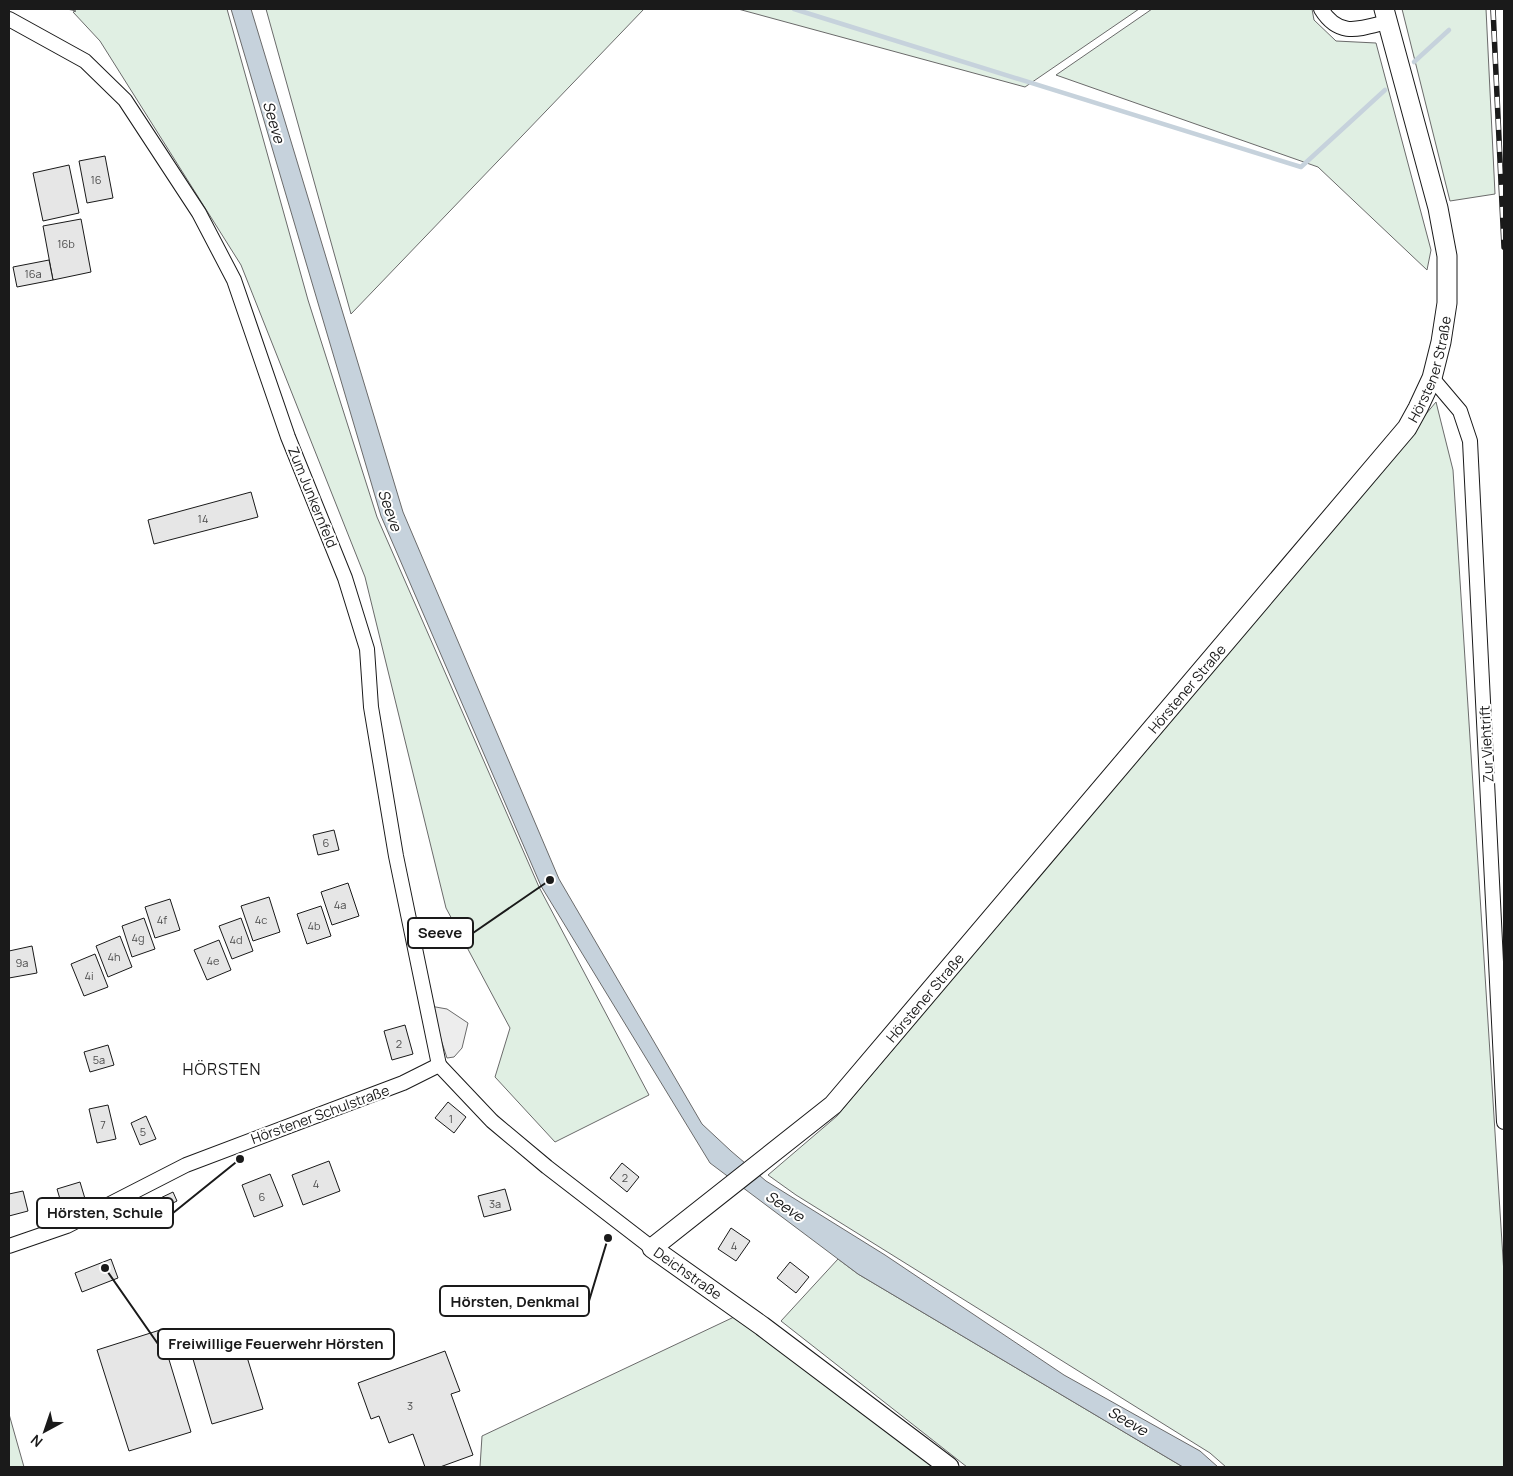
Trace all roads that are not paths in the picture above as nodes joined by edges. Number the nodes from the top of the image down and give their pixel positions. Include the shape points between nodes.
1 (1321, 9) edge
2 (1386, 15) edge
3 (9, 19) edge
4 (1432, 378) junction
5 (439, 1065) junction
6 (1504, 1122) edge
7 (9, 1246) edge
8 (652, 1248) junction
9 (949, 1467) edge

1 - 2 street via 1328,21 1343,29 1360,28
2 - 4 street, Hörstener Straße via 1438,208 1447,256 1447,303
3 - 5 street, Zum Junkernfeld via 85,61 125,100 199,213 234,280 288,437 345,578 367,650 371,707 393,838
4 - 6 street, Zur Viehtrift via 1460,411 1470,441
4 - 8 street, Hörstener Straße via 1406,428 833,1105
5 - 7 street, Hörstener Schulstraße via 403,1083 186,1165 67,1226
5 - 8 street, Deichstraße via 492,1121
8 - 9 street, Deichstraße via 762,1326

